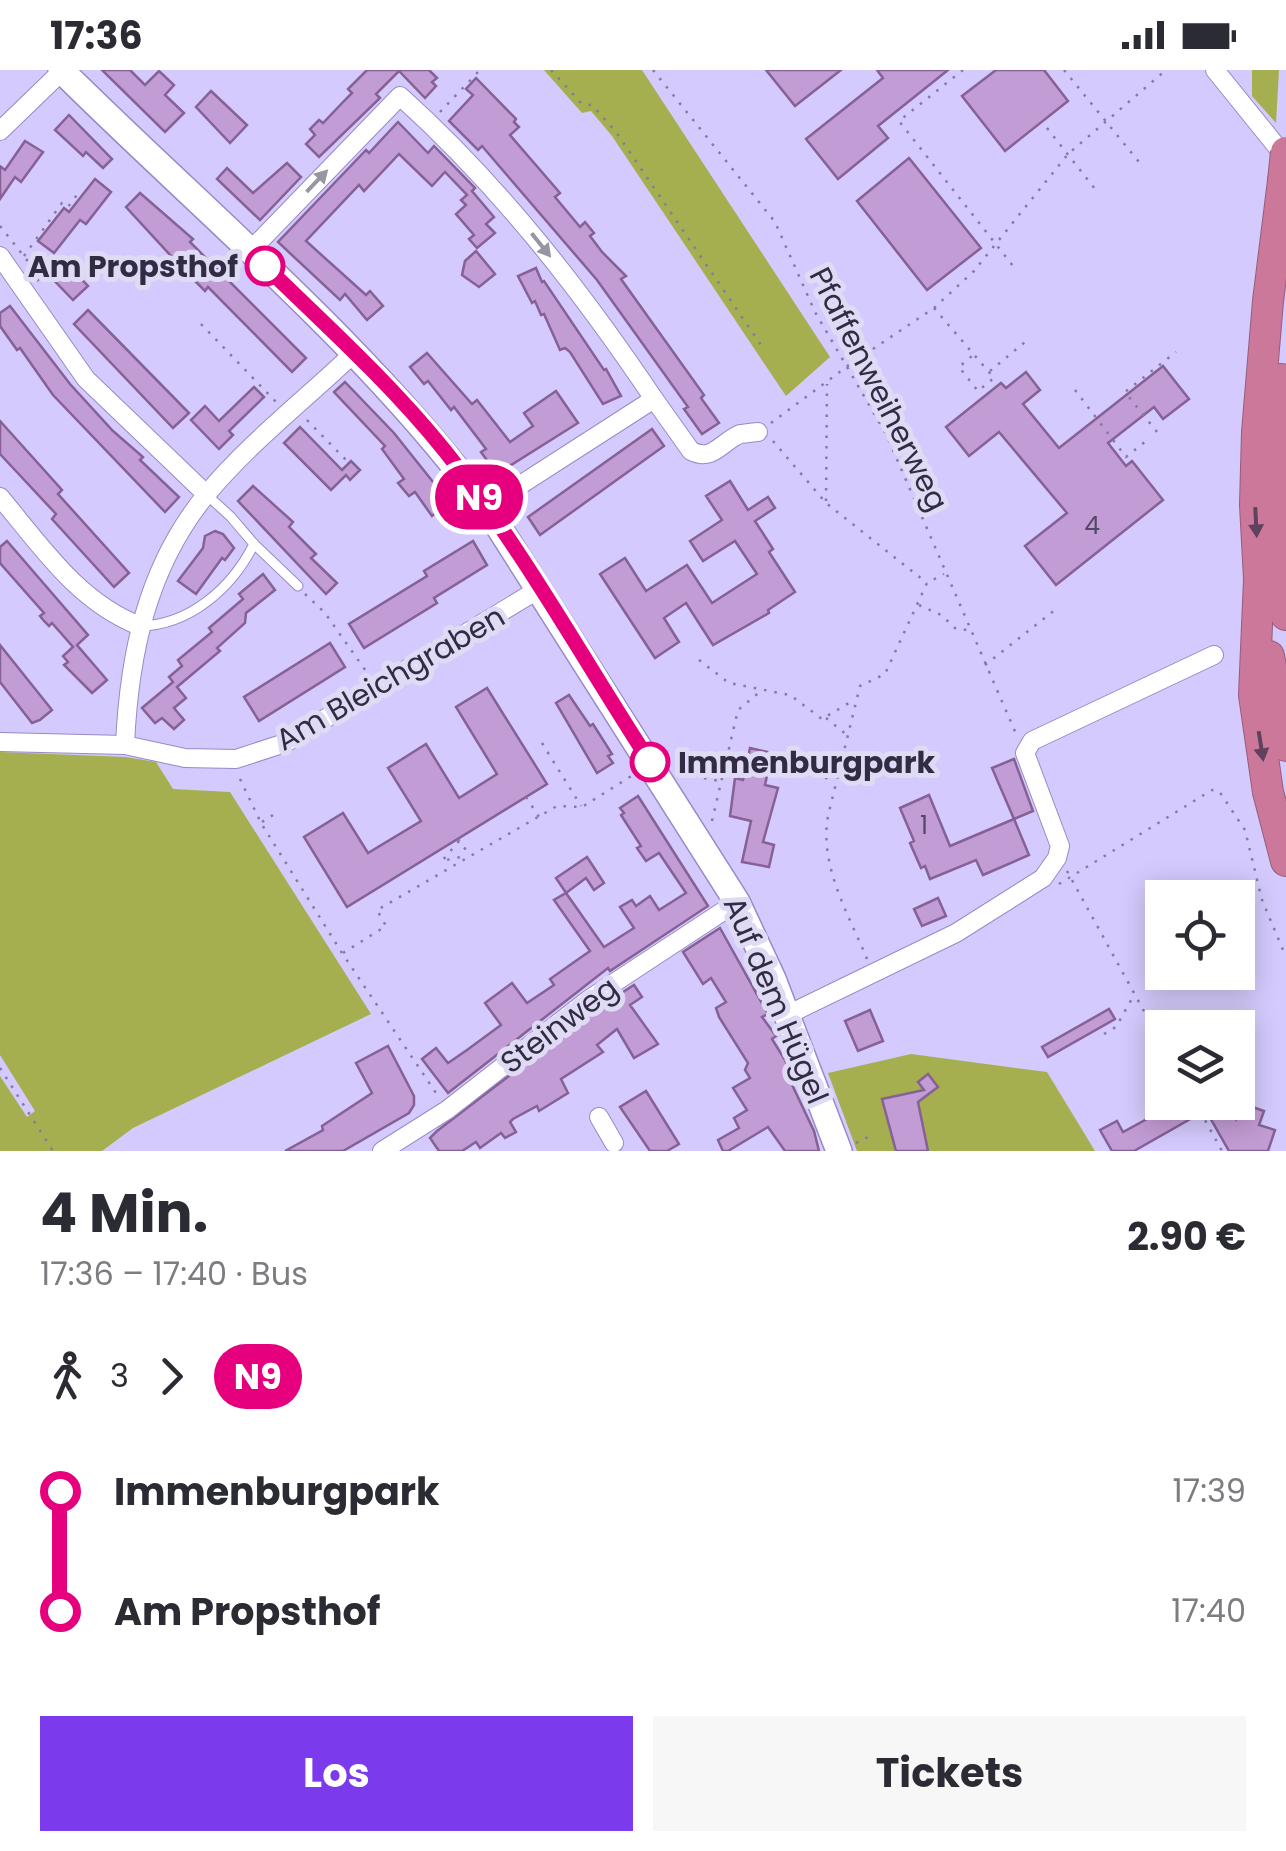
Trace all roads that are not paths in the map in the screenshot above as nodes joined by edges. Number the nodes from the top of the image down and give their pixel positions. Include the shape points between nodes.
1 (62, 70) edge
2 (1216, 70) edge
3 (0, 131) edge
4 (1285, 164) edge
5 (250, 251) junction
6 (0, 256) edge
7 (1286, 324) edge
8 (355, 352) junction
9 (654, 399) junction
10 (758, 432) road end
11 (1278, 491) junction
12 (206, 495) junction
13 (0, 497) edge
14 (486, 507) junction
15 (1286, 530) edge
16 (254, 544) junction
17 (1259, 579) junction
18 (298, 586) road end
19 (539, 590) junction
20 (1286, 615) edge
21 (140, 626) junction
22 (1214, 655) dead end
23 (0, 726) edge
24 (7, 743) edge
25 (125, 745) junction
26 (1286, 746) edge
27 (1286, 862) edge
28 (737, 902) junction
29 (786, 1015) junction
30 (599, 1117) dead end
31 (611, 1148) edge
32 (845, 1148) edge
33 (382, 1151) edge

1 - 3 street
1 - 5 street, Auf dem Hügel
2 - 4 street
4 -> 17 highway via 1257,432
5 - 8 street, Auf dem Hügel
5 -> 9 street via 400,96 506,203 582,295
6 - 12 street via 86,379
7 - 11 highway
8 - 12 street
8 - 14 street, Auf dem Hügel
9 - 10 street via 698,455
9 - 14 street
11 - 15 highway
11 - 20 highway
12 - 16 lane
12 - 21 street via 157,576
13 - 21 street via 62,572 109,611
14 - 19 street, Auf dem Hügel
16 - 18 lane
16 - 21 lane via 226,585 197,609 176,621
17 - 26 highway
17 -> 27 highway via 1254,695
19 - 25 street, Am Bleichgraben via 284,743 236,758 185,758
19 - 28 street, Auf dem Hügel
21 - 25 street
22 - 29 street via 1032,741 1025,753 1058,835 1057,858 1042,878 956,933
23 - 24 street
24 - 25 street, Am Bleichgraben
28 - 29 street, Auf dem Hügel
28 - 33 street, Steinweg via 588,1000 447,1110
29 - 32 street, Auf dem Hügel
30 - 31 street

